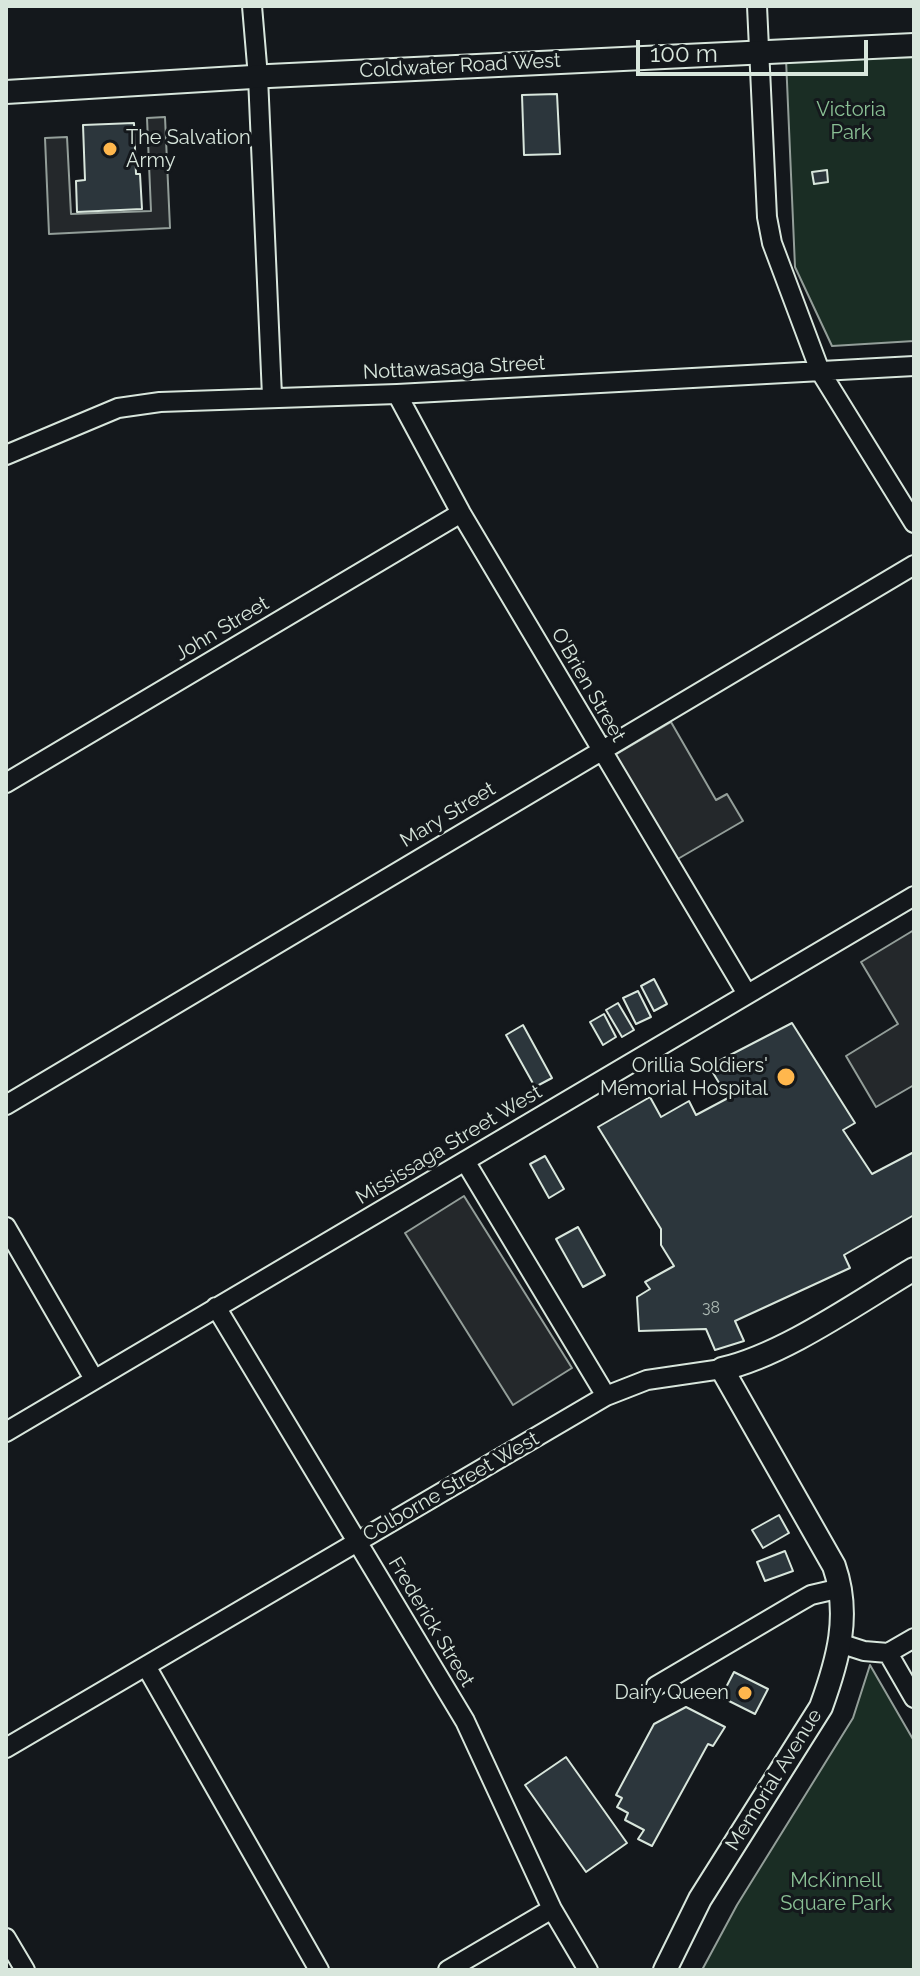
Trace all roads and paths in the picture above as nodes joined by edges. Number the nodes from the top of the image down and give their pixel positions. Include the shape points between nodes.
1 (252, 6) edge
2 (757, 6) edge
3 (914, 45) edge
4 (759, 51) junction
5 (258, 77) junction
6 (6, 92) edge
7 (914, 366) edge
8 (820, 371) junction
9 (397, 394) junction
10 (272, 396) junction
11 (6, 455) edge
12 (461, 513) junction
13 (914, 523) edge
14 (914, 565) edge
15 (600, 750) junction
16 (6, 783) edge
17 (914, 896) edge
18 (747, 994) junction
19 (6, 1105) edge
20 (465, 1161) junction
21 (6, 1227) edge
22 (914, 1269) edge
23 (216, 1307) junction
24 (722, 1369) junction
25 (94, 1379) junction
26 (606, 1396) junction
27 (6, 1432) edge
28 (357, 1542) junction
29 (841, 1588) junction
30 (914, 1638) edge
31 (839, 1643) junction
32 (888, 1653) junction
33 (146, 1666) junction
34 (656, 1686) dead end
35 (914, 1698) edge
36 (6, 1748) edge
37 (552, 1909) junction
38 (6, 1938) edge
39 (25, 1970) edge
40 (319, 1970) edge
41 (448, 1970) edge
42 (588, 1970) edge
43 (665, 1970) edge

1 - 5 street
2 - 4 street
3 - 4 main road, Coldwater Road West
4 - 5 main road, Coldwater Road West
4 - 8 street via 769,231
5 - 6 main road, Coldwater Road West
5 - 10 street
7 - 8 street, Nottawasaga Street
8 - 9 street, Nottawasaga Street
8 - 13 street
9 - 10 street, Nottawasaga Street
9 - 12 street, O'Brien Street
10 - 11 street, Nottawasaga Street via 118,408
12 - 15 street, O'Brien Street
12 - 16 street, John Street
14 - 15 street, Mary Street
15 - 18 street, O'Brien Street
15 - 19 street, Mary Street
17 - 18 street, Mississaga Street West
18 - 20 street, Mississaga Street West
20 - 23 street, Mississaga Street West
20 - 26 street
21 - 25 street
22 - 24 main road, Colborne Street West via 790,1342
23 - 25 street, Mississaga Street West
23 - 28 street, Frederick Street
24 - 26 street, Colborne Street West via 647,1380
24 - 29 main road, Memorial Avenue via 808,1517
25 - 27 street, Mississaga Street West
26 - 28 street, Colborne Street West
28 - 33 street, Colborne Street West
28 - 37 street, Frederick Street via 465,1721
29 - 31 main road, Memorial Avenue
29 - 34 street via 804,1599
30 - 32 street
31 - 32 street
31 - 43 main road, Memorial Avenue via 821,1707 700,1899
32 - 35 street
33 - 36 street, Colborne Street West
33 - 40 street
37 - 41 street
37 - 42 street, Frederick Street
38 - 39 street

